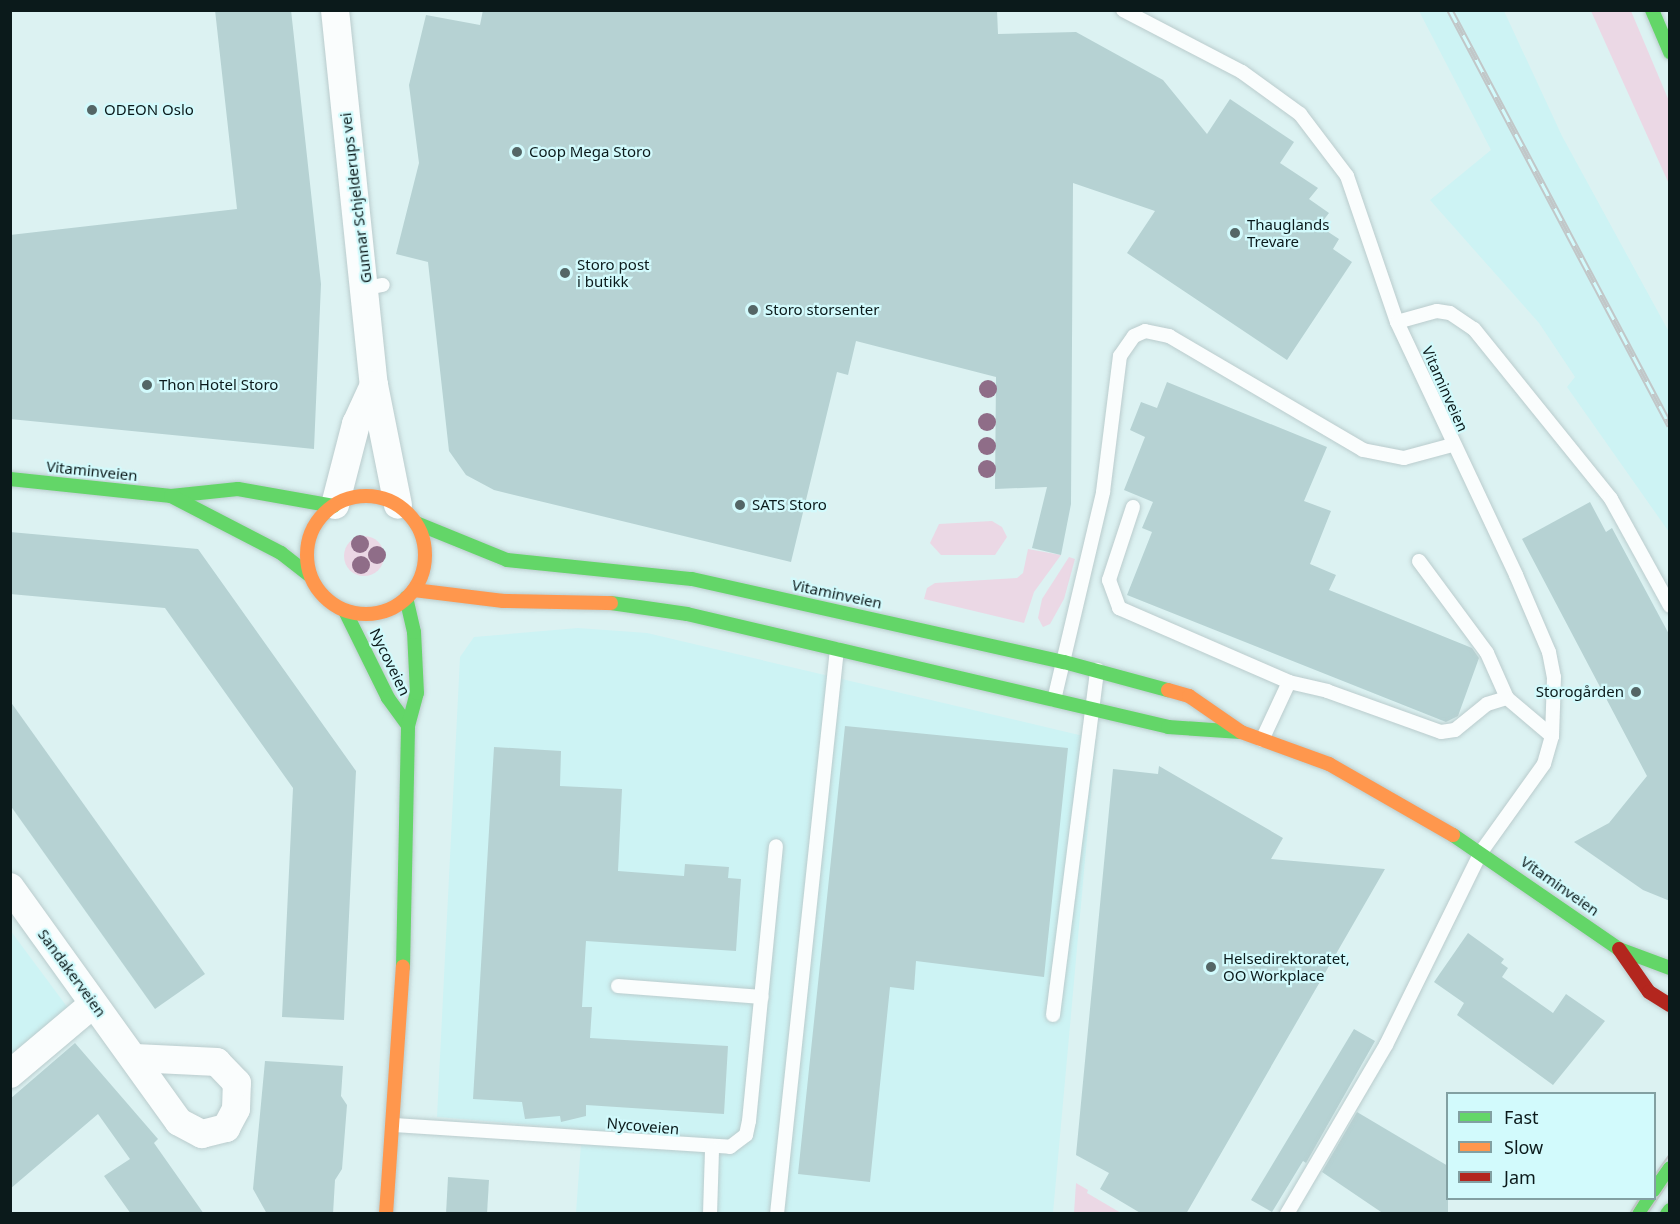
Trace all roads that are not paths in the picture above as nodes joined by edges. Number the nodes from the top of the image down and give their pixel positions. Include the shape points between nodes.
1 (335, 10) edge
2 (1123, 10) edge
3 (1652, 10) edge
4 (1670, 52) edge
5 (1397, 322) junction
6 (374, 385) junction
7 (1452, 445) junction
8 (10, 479) edge
9 (171, 496) junction
10 (334, 505) junction
11 (1133, 507) dead end
12 (407, 514) junction
13 (1419, 561) dead end
14 (310, 576) junction
15 (410, 594) junction
16 (1670, 606) edge
17 (345, 611) junction
18 (837, 647) junction
19 (1064, 662) junction
20 (1097, 670) junction
21 (1289, 682) junction
22 (1507, 698) junction
23 (1054, 700) junction
24 (1089, 708) junction
25 (408, 726) junction
26 (1241, 732) junction
27 (1552, 736) junction
28 (1262, 741) junction
29 (776, 846) dead end
30 (1481, 852) junction
31 (10, 887) edge
32 (1619, 949) junction
33 (1670, 968) edge
34 (618, 986) dead end
35 (762, 997) junction
36 (93, 1004) junction
37 (1670, 1005) edge
38 (1053, 1015) dead end
39 (135, 1058) dead end
40 (10, 1074) edge
41 (394, 1125) junction
42 (712, 1149) junction
43 (1670, 1168) edge
44 (1656, 1187) edge
45 (1648, 1200) edge
46 (386, 1214) edge
47 (710, 1214) edge
48 (777, 1214) edge
49 (1287, 1214) edge
50 (1639, 1214) edge

1 - 6 street, Gunnar Schjelderups vei via 375,287
2 - 5 lane, Vitaminveien via 1242,72 1300,114 1347,176
3 - 4 main road
5 - 7 lane, Vitaminveien
5 - 16 lane via 1437,311 1450,313 1474,329 1611,499
6 - 10 street, Gunnar Schjelderups vei via 356,424
6 - 12 street, Gunnar Schjelderups vei
7 - 19 lane via 1404,458 1363,450 1169,336 1145,331 1134,336 1119,356 1103,492
7 - 27 lane, Vitaminveien via 1549,652 1554,678
8 - 9 main road, Vitaminveien
9 - 10 main road, Vitaminveien via 238,489
9 - 14 main road, Vitaminveien via 281,553
10 - 12 main road via 366,496
10 - 14 main road via 309,537
11 - 21 lane via 1109,580 1119,608
12 - 15 main road via 425,550
12 - 19 main road, Vitaminveien via 507,560 692,579
13 - 22 lane via 1487,653
14 - 17 main road via 324,597
15 - 17 main road via 371,614
15 - 18 main road, Vitaminveien via 651,608
15 - 25 main road, Nycoveien via 417,693
17 - 25 main road, Nycoveien via 387,698
18 - 23 main road, Vitaminveien
18 - 48 lane
19 - 20 main road, Vitaminveien
19 - 23 lane
20 - 24 lane
20 - 26 main road, Vitaminveien via 1189,696
21 - 22 lane via 1326,691 1441,732 1455,730 1487,704
21 - 28 lane
22 - 27 lane
23 - 24 main road, Vitaminveien
24 - 26 main road, Vitaminveien via 1168,727
24 - 38 lane
25 - 41 main road, Nycoveien via 409,824
26 - 28 main road, Vitaminveien
27 - 30 lane, Vitaminveien via 1544,764
28 - 30 main road, Vitaminveien via 1347,773
29 - 35 lane, Nycoveien
30 - 32 main road, Vitaminveien
30 - 49 lane via 1386,1045
31 - 36 street, Sandakerveien
32 - 33 main road, Vitaminveien
32 - 37 main road, Vitaminveien via 1649,992
34 - 35 lane
35 - 42 lane, Nycoveien via 746,1135 730,1148
36 - 39 street, Sandakerveien
36 - 40 street
41 - 42 lane, Nycoveien
41 - 46 main road, Nycoveien
42 - 47 lane
43 - 44 main road
45 - 50 main road

